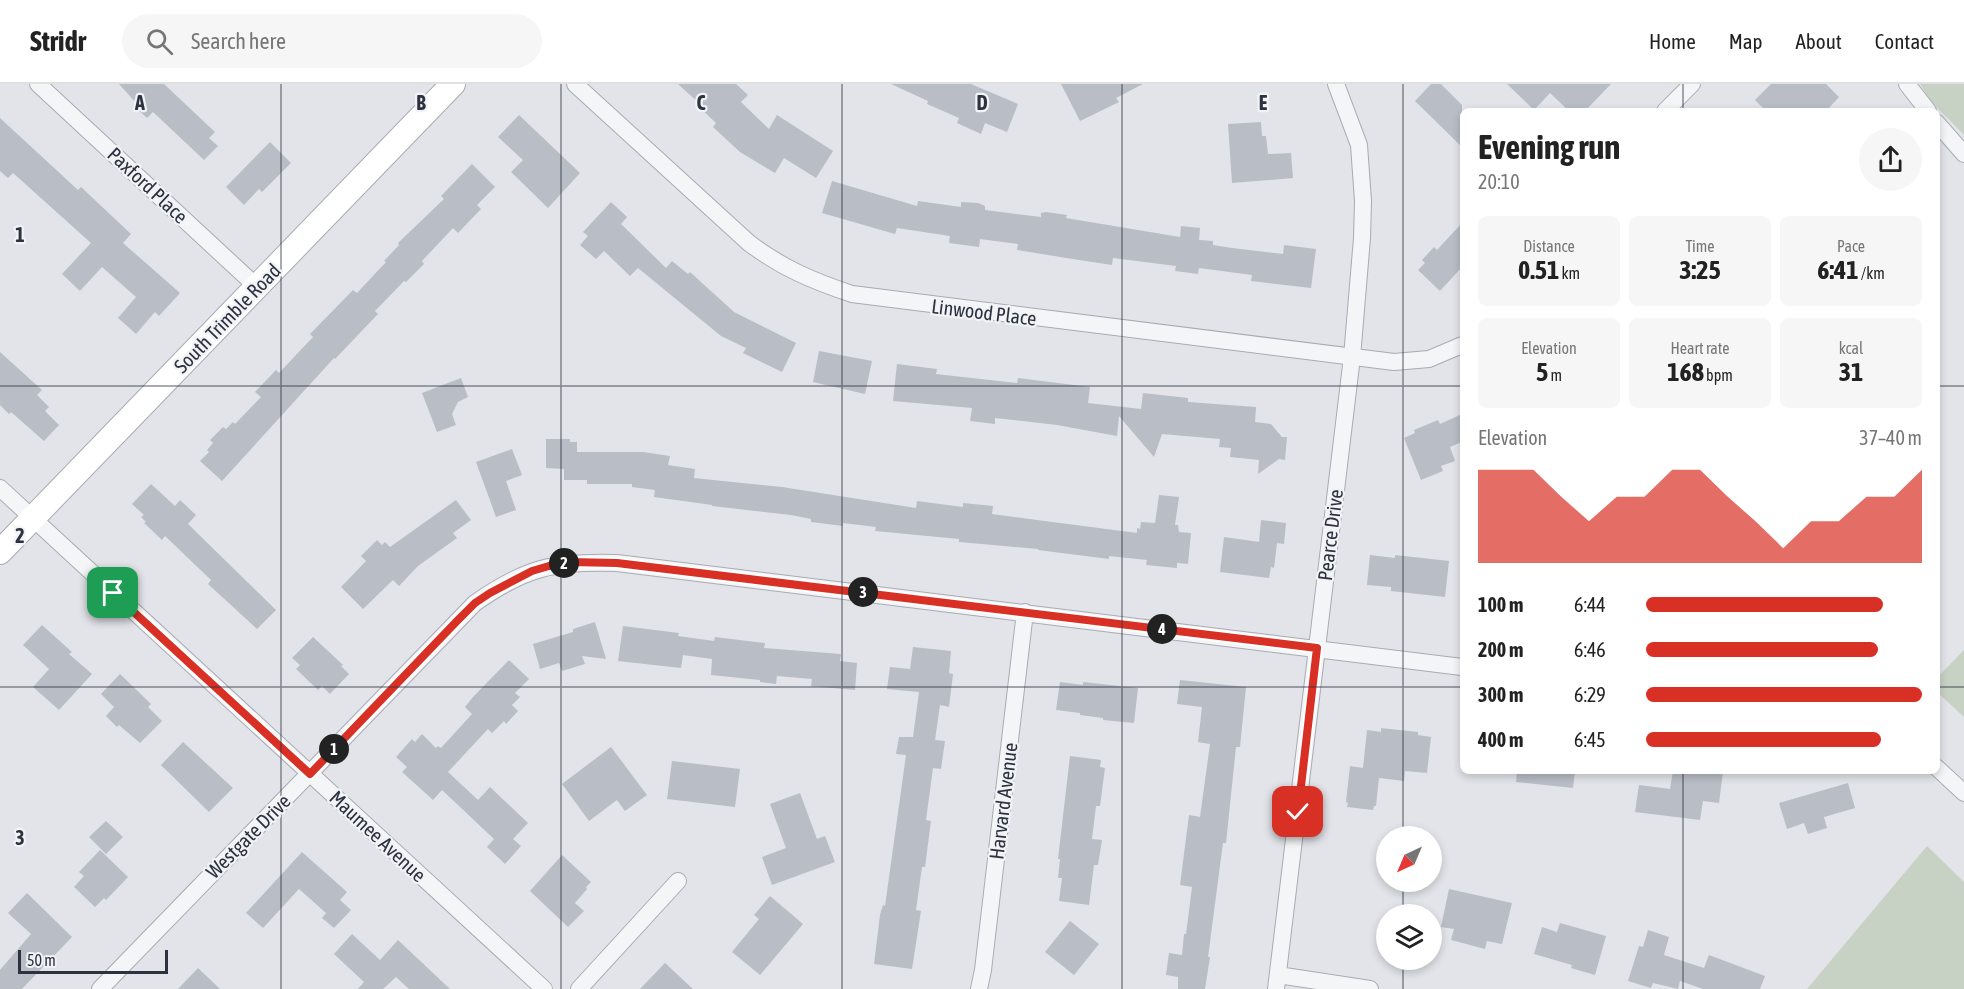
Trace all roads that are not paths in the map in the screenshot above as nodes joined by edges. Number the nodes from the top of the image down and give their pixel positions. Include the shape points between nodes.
1 (39, 84) edge
2 (453, 84) edge
3 (575, 84) edge
4 (1336, 84) edge
5 (1692, 84) edge
6 (1907, 84) edge
7 (1668, 108) edge
8 (1926, 108) edge
9 (1940, 127) edge
10 (1964, 154) edge
11 (257, 287) junction
12 (1460, 346) edge
13 (1352, 357) junction
14 (0, 488) edge
15 (32, 518) junction
16 (0, 552) edge
17 (1025, 612) junction
18 (1317, 648) junction
19 (1460, 667) edge
20 (1940, 771) edge
21 (310, 774) junction
22 (1964, 793) edge
23 (678, 881) dead end
24 (1277, 982) edge
25 (100, 989) edge
26 (544, 989) edge
27 (579, 989) edge
28 (979, 989) edge
29 (1370, 989) edge

1 - 11 street, Paxford Place
2 - 11 main road, South Trimble Road
3 - 13 street, Linwood Place via 749,243 772,261 824,285 874,298
4 - 13 street, Pearce Drive via 1359,145 1364,201
5 - 7 street
6 - 8 street
9 - 10 street
11 - 15 main road, South Trimble Road
12 - 13 street, Linwood Place via 1410,362
13 - 18 street, Pearce Drive
14 - 15 street, Maumee Avenue
15 - 16 main road, South Trimble Road
15 - 21 street, Maumee Avenue
17 - 18 street, Westgate Drive
17 - 21 street, Westgate Drive via 617,563 569,562 549,566 509,582 475,603
17 - 28 street, Harvard Avenue
18 - 19 street, Westgate Drive
18 - 24 street, Pearce Drive
20 - 22 street
21 - 25 street, Westgate Drive
21 - 26 street, Maumee Avenue
23 - 27 street
24 - 29 street

